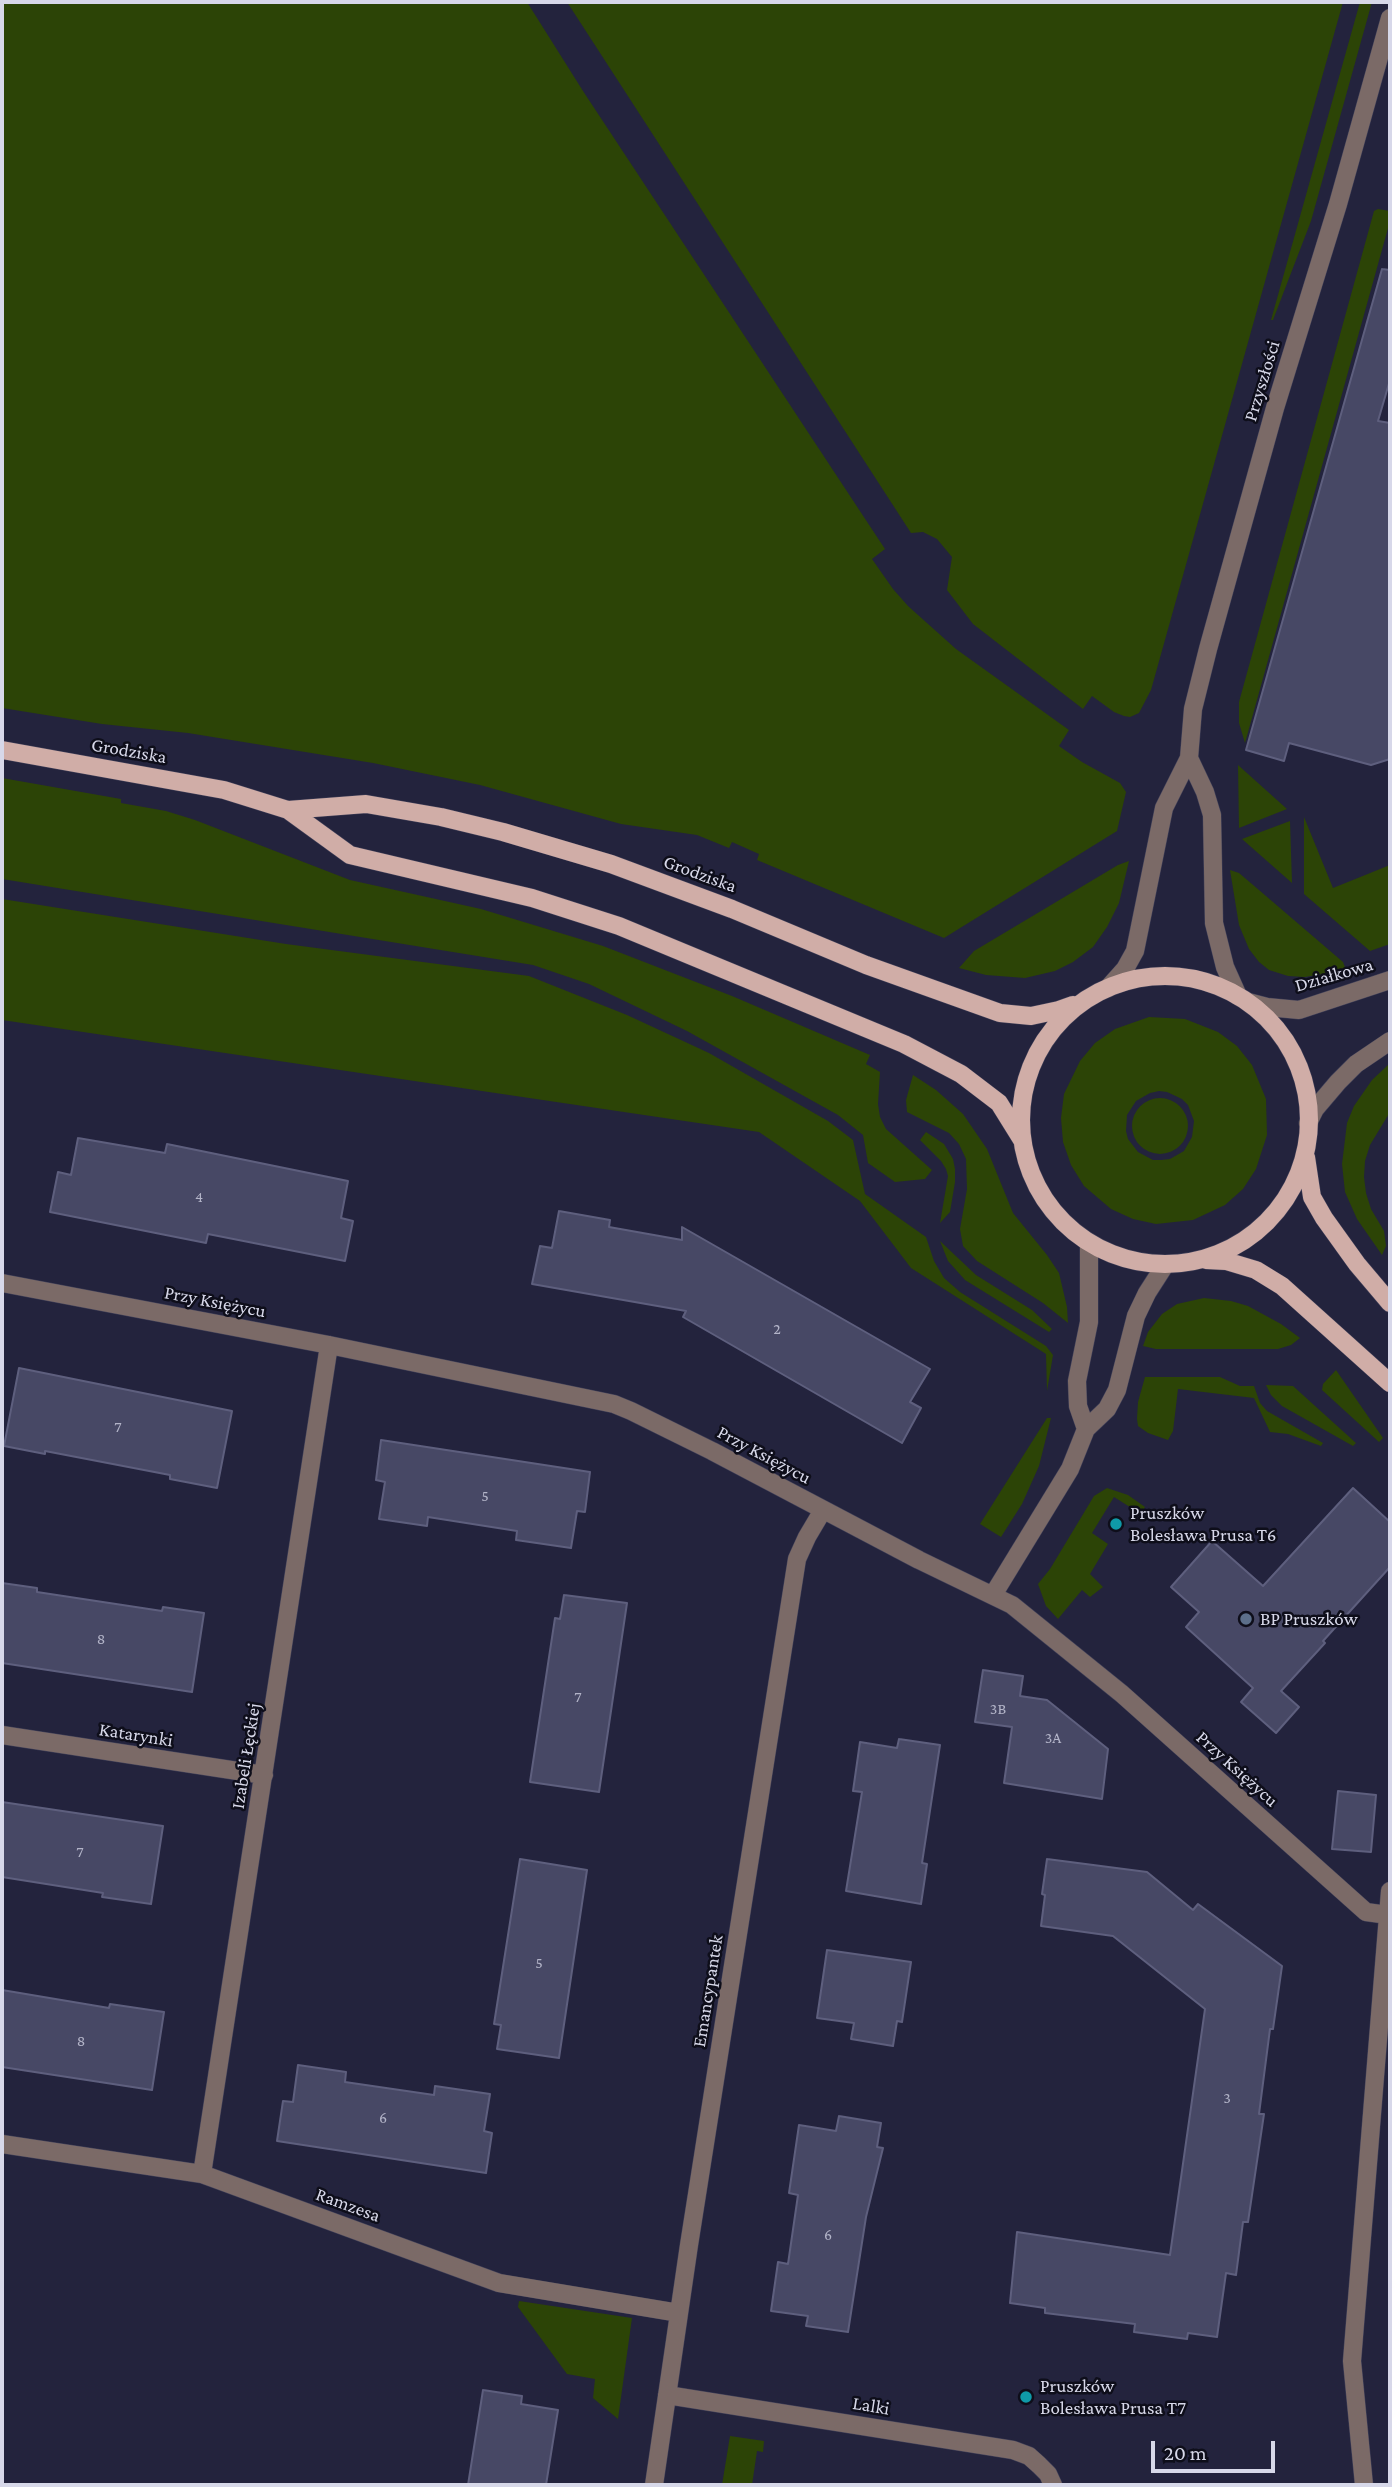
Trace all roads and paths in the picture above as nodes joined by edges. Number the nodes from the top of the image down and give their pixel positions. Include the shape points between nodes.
1 (1390, 18) edge
2 (2, 750) edge
3 (1189, 758) junction
4 (288, 810) junction
5 (1390, 980) edge
6 (1108, 988) junction
7 (1243, 999) junction
8 (1085, 1000) junction
9 (1390, 1041) edge
10 (1308, 1123) junction
11 (1022, 1140) junction
12 (1307, 1143) junction
13 (1089, 1243) junction
14 (1192, 1262) junction
15 (1165, 1265) junction
16 (2, 1283) edge
17 (1390, 1303) edge
18 (330, 1345) junction
19 (1390, 1382) edge
20 (1086, 1429) junction
21 (823, 1510) junction
22 (993, 1595) junction
23 (2, 1735) edge
24 (264, 1775) junction
25 (1390, 1892) edge
26 (1388, 1915) junction
27 (2, 2144) edge
28 (202, 2174) junction
29 (679, 2313) junction
30 (667, 2395) junction
31 (654, 2485) edge
32 (1053, 2485) edge
33 (1364, 2485) edge

1 - 3 street, Przyszłości via 1208,649 1193,709
2 - 4 main road, Grodziska via 201,785
3 - 6 street, Przyszłości via 1164,808 1135,951
3 - 7 street, Przyszłości via 1212,815 1214,923 1225,967
4 - 8 main road, Grodziska via 366,804 503,832 611,864 1000,1013 1031,1016
4 - 11 main road, Grodziska via 350,855 532,898 619,926 904,1044 981,1087 1007,1113
5 - 7 street, Działkowa via 1299,1010
6 - 7 main road via 1134,979 1187,978
6 - 8 main road
7 - 10 main road via 1278,1031 1293,1054 1308,1105
8 - 11 main road via 1046,1038 1033,1061 1023,1091
9 - 10 street via 1338,1082
10 - 12 main road
11 - 13 main road via 1035,1185 1068,1227
12 - 14 main road via 1295,1183 1263,1226 1218,1254
12 - 17 main road via 1309,1182 1318,1207
13 - 15 main road via 1139,1263
13 - 20 street via 1088,1322 1077,1381 1078,1406
14 - 15 main road
14 - 19 main road via 1226,1261 1256,1269 1282,1286
15 - 20 street via 1136,1316 1117,1390 1107,1409
16 - 18 street, Przy Księżycu
18 - 21 street, Przy Księżycu via 614,1404
18 - 24 street, Izabeli Łęckiej
20 - 22 street via 1070,1469
21 - 22 street, Przy Księżycu
21 - 29 street, Emancypantek via 797,1559
22 - 26 street, Przy Księżycu via 1012,1605 1122,1695 1366,1912
23 - 24 street, Katarynki
24 - 28 street, Izabeli Łęckiej
25 - 26 street
26 - 33 street via 1352,2361
27 - 28 street, Ramzesa
28 - 29 street, Ramzesa via 499,2283
29 - 30 street, Emancypantek
30 - 31 street, Emancypantek
30 - 32 street, Lalki via 1013,2450 1040,2465

